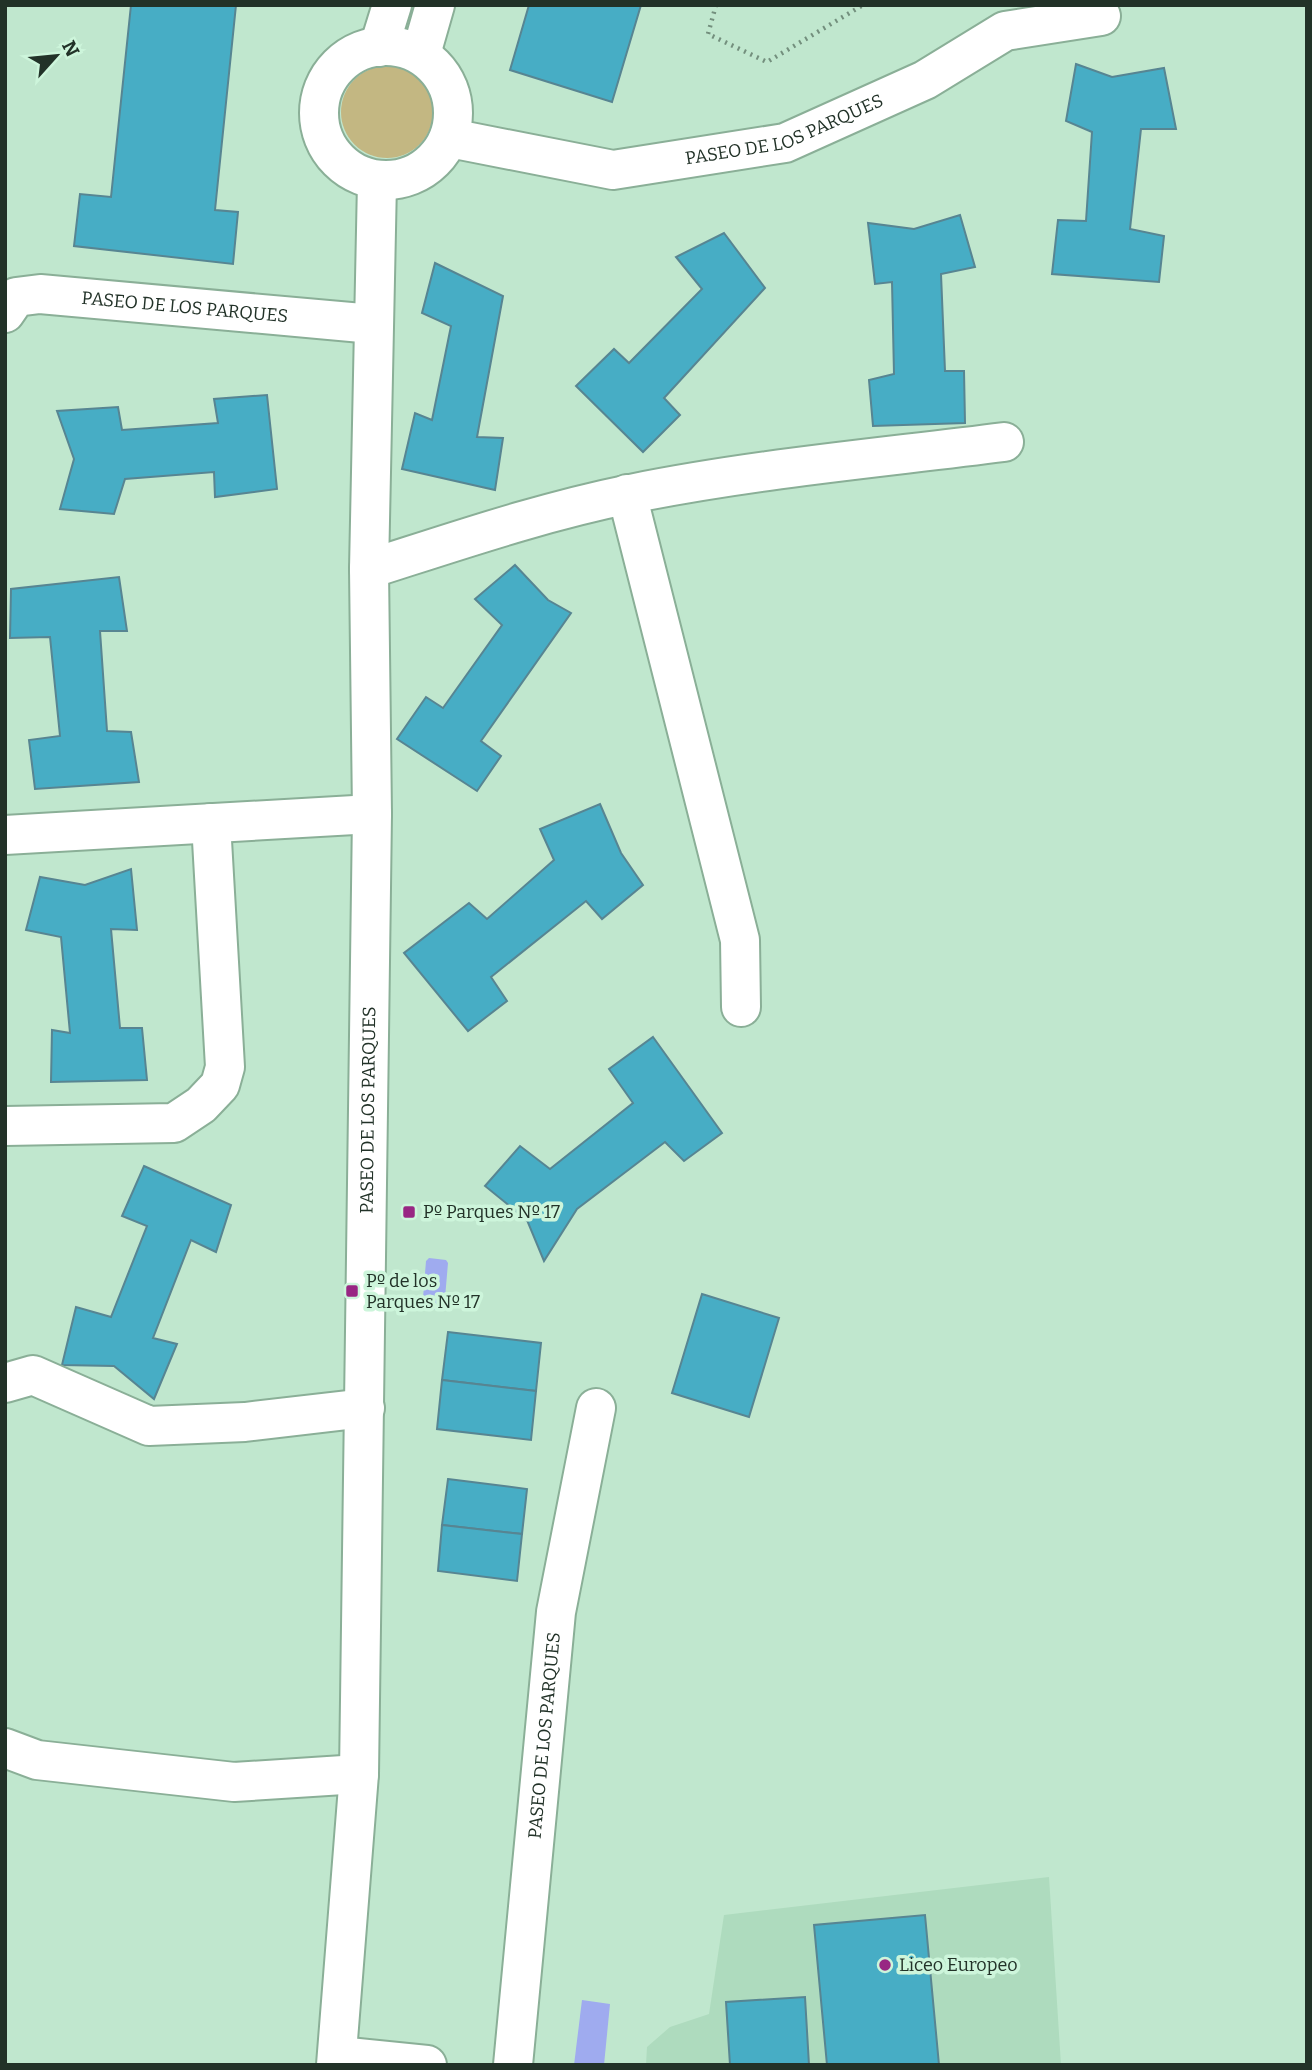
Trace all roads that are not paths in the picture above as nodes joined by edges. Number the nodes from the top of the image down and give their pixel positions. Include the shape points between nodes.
1 (392, 5) edge
2 (435, 5) edge
3 (1101, 16) dead end
4 (379, 47) junction
5 (421, 54) junction
6 (450, 138) junction
7 (377, 182) junction
8 (5, 313) edge
9 (373, 324) junction
10 (1004, 442) dead end
11 (627, 494) junction
12 (369, 569) junction
13 (372, 814) junction
14 (211, 823) junction
15 (5, 835) edge
16 (741, 1007) dead end
17 (5, 1126) edge
18 (5, 1383) edge
19 (365, 1408) junction
20 (596, 1408) dead end
21 (5, 1748) edge
22 (359, 1774) junction
23 (337, 2060) edge
24 (428, 2065) edge
25 (513, 2065) edge

1 - 4 street
2 - 5 street
3 - 6 street, PASEO DE LOS PARQUES via 1005,31 925,80 785,143 613,170
4 - 5 street
4 - 7 street via 366,46 334,66 318,99 320,136 343,167
5 - 6 street via 448,81 455,109
6 - 7 street via 421,172
7 - 9 street, PASEO DE LOS PARQUES
8 - 9 street, PASEO DE LOS PARQUES via 16,297 40,294
9 - 12 street, PASEO DE LOS PARQUES
10 - 11 street
11 - 12 street
11 - 16 street via 740,940
12 - 13 street, PASEO DE LOS PARQUES
13 - 14 street
13 - 19 street, PASEO DE LOS PARQUES
14 - 15 street
14 - 17 street via 225,1067 219,1085 201,1105 174,1123
18 - 19 street via 33,1375 149,1426 245,1422
19 - 22 street, PASEO DE LOS PARQUES
20 - 25 street, PASEO DE LOS PARQUES via 556,1612
21 - 22 street via 37,1760 234,1782
22 - 23 street, PASEO DE LOS PARQUES
23 - 24 street, PASEO DE LOS PARQUES

